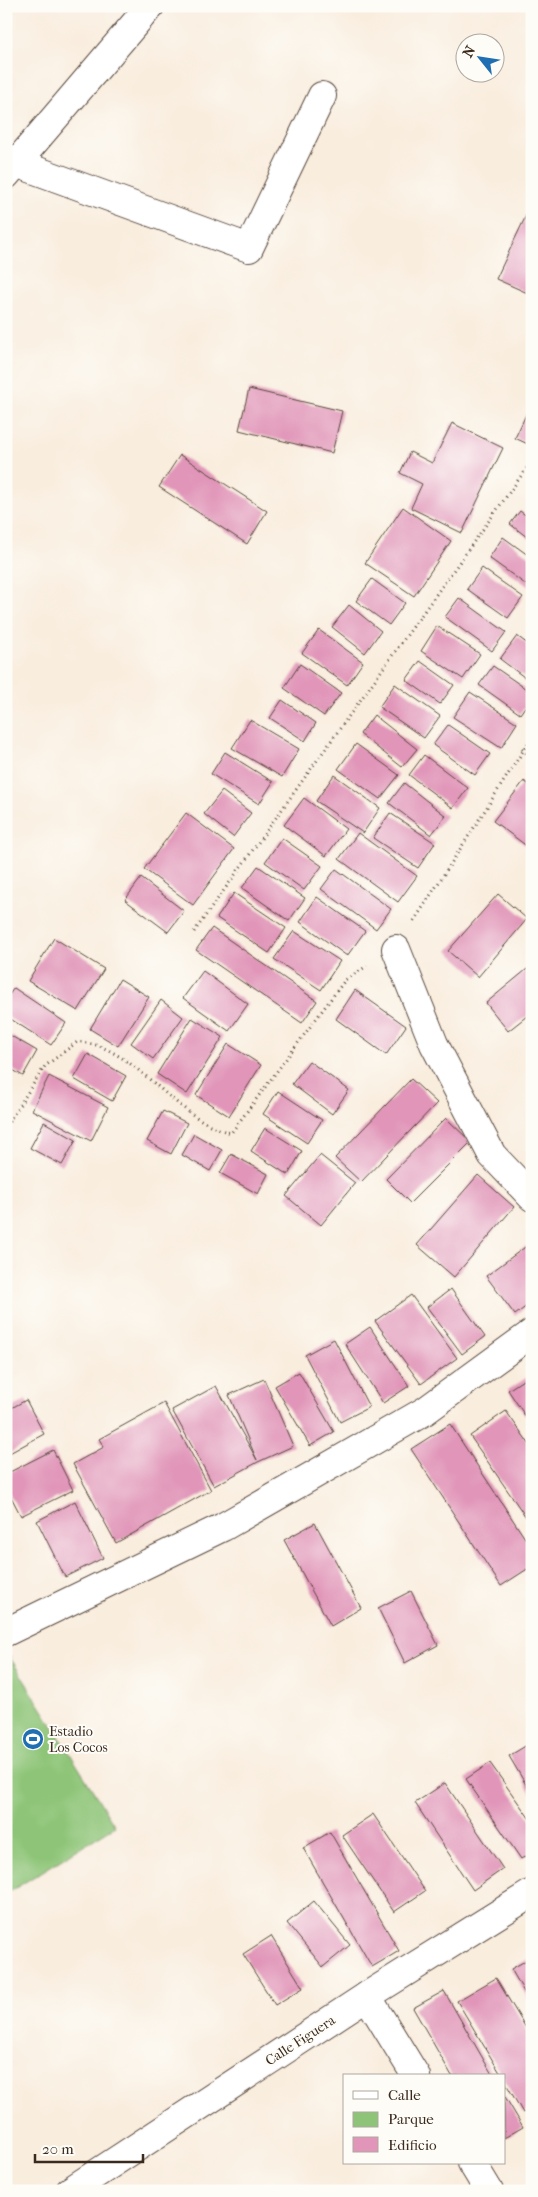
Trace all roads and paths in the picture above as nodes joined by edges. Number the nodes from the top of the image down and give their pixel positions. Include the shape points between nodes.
1 (150, 6) edge
2 (322, 96) dead end
3 (11, 169) edge
4 (532, 464) edge
5 (532, 737) edge
6 (522, 750) junction
7 (532, 758) edge
8 (194, 932) dead end
9 (396, 949) junction
10 (6, 1126) edge
11 (532, 1197) edge
12 (532, 1333) edge
13 (6, 1632) edge
14 (532, 1893) edge
15 (366, 1996) junction
16 (415, 2074) edge
17 (473, 2164) edge
18 (70, 2191) edge
19 (489, 2191) edge

1 - 3 street
2 - 3 street via 249,248
4 - 8 path
5 - 6 path
6 - 7 path
6 - 9 path
9 - 10 path via 345,980 231,1133 214,1128 103,1047 77,1042 45,1066
9 - 11 street via 434,1044 492,1155
12 - 13 street via 425,1411 232,1522
14 - 15 street, Calle Figuera
15 - 16 street
15 - 18 street, Calle Figuera
17 - 19 street

